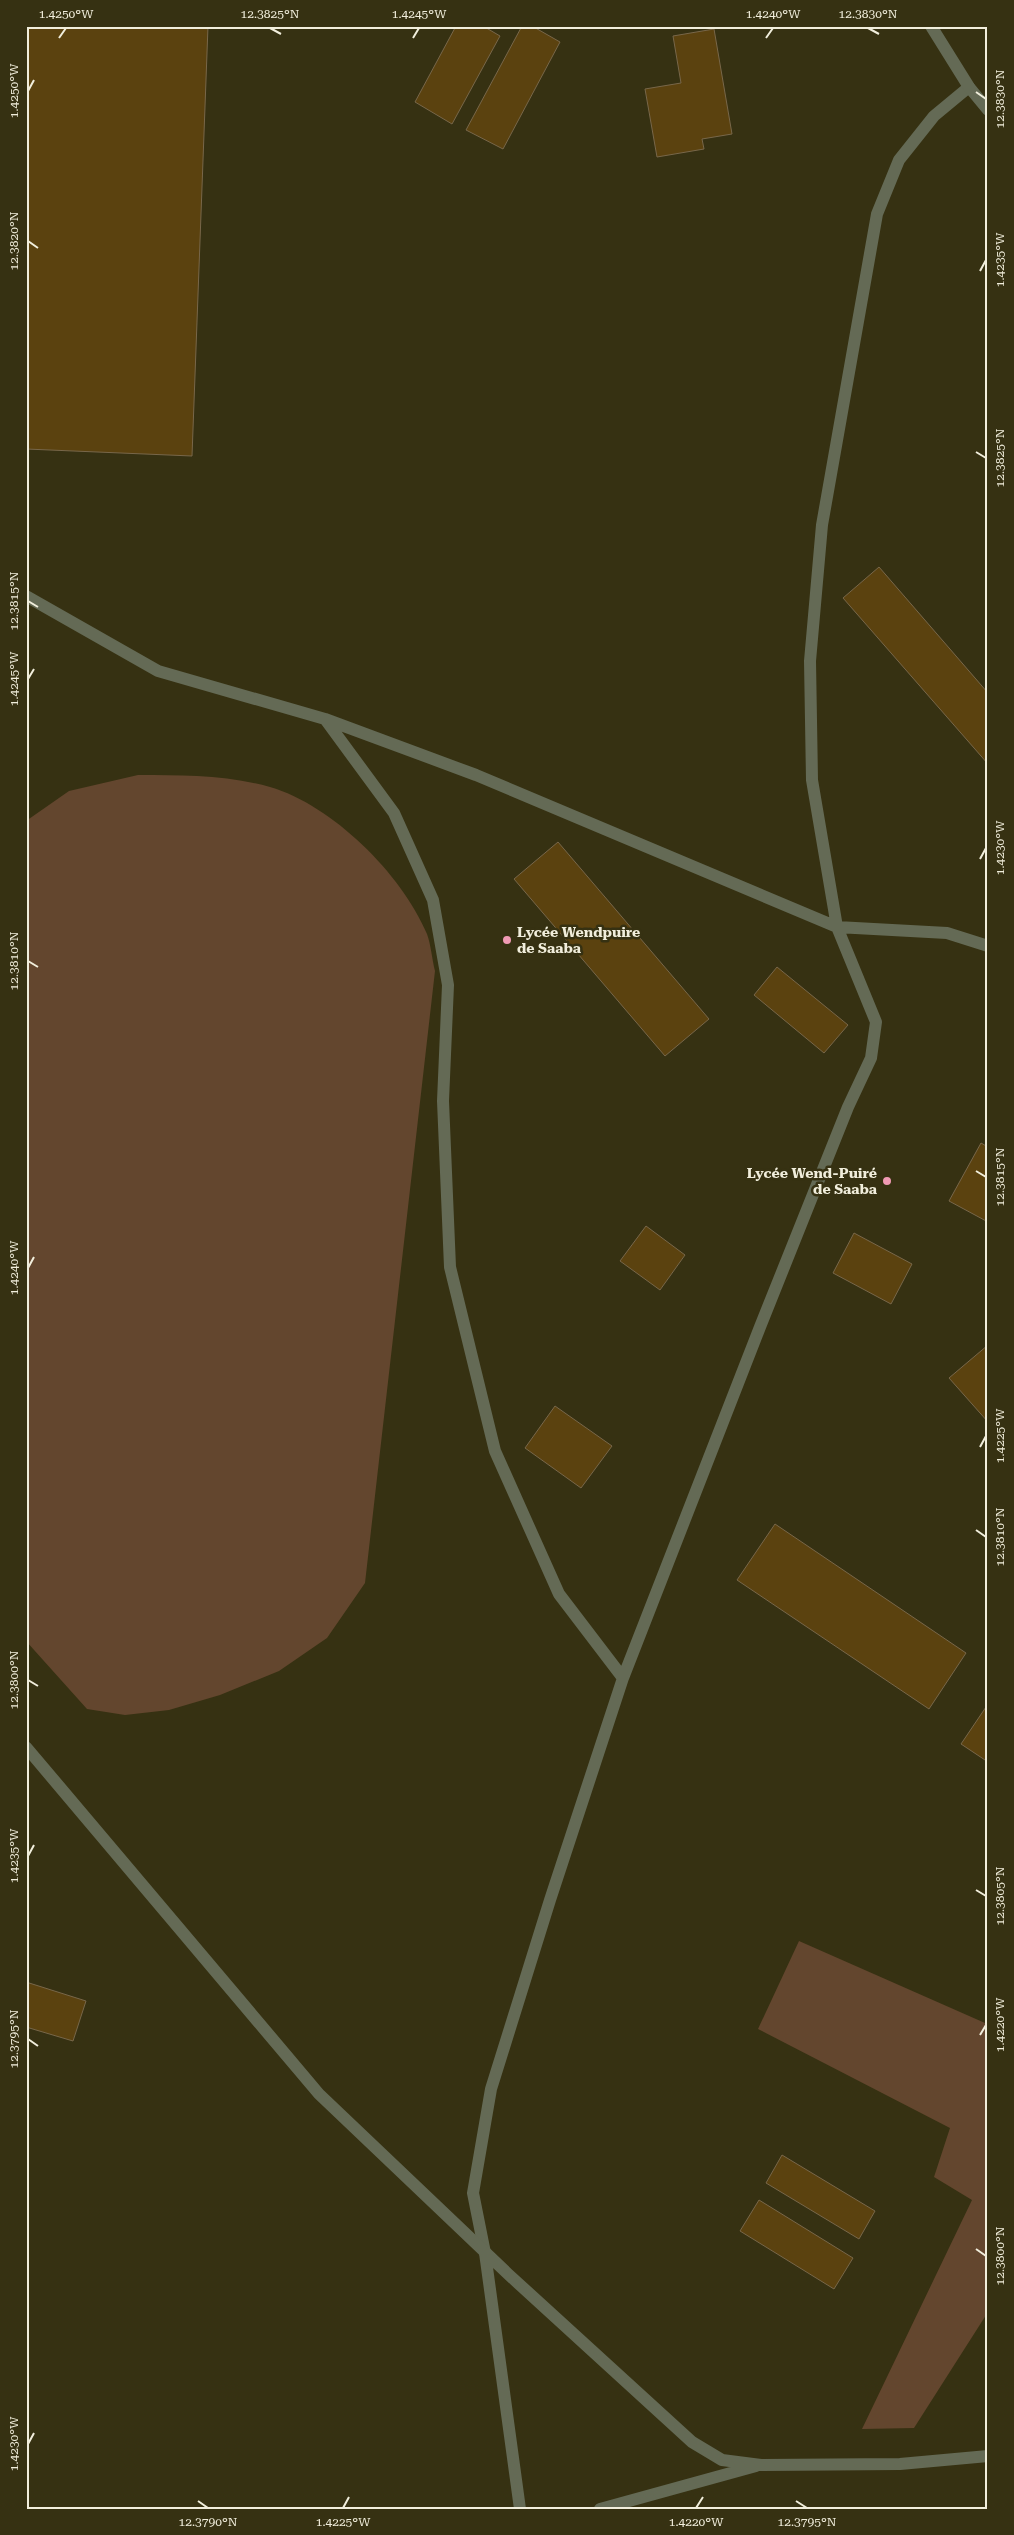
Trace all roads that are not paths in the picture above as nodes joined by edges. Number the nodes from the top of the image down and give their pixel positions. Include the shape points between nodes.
1 (931, 26) edge
2 (969, 87) junction
3 (988, 110) edge
4 (26, 596) edge
5 (325, 719) junction
6 (837, 927) junction
7 (988, 946) edge
8 (623, 1678) junction
9 (26, 1747) edge
10 (486, 2252) junction
11 (988, 2456) edge
12 (761, 2465) junction
13 (520, 2509) edge
14 (600, 2509) edge

1 - 2 street
2 - 3 street
2 - 6 street via 934,116 899,160 877,214 822,525 810,661 812,780
4 - 5 street via 158,671
5 - 6 street via 476,776
5 - 8 street via 394,814 433,900 448,985 444,1101 450,1267 495,1451 559,1594
6 - 7 street via 947,933
6 - 8 street via 876,1022 871,1058 848,1107
8 - 10 street via 491,2088 473,2193
9 - 10 street via 319,2094
10 - 12 street via 692,2442 722,2460
10 - 13 street
11 - 12 street via 900,2464
12 - 14 street

